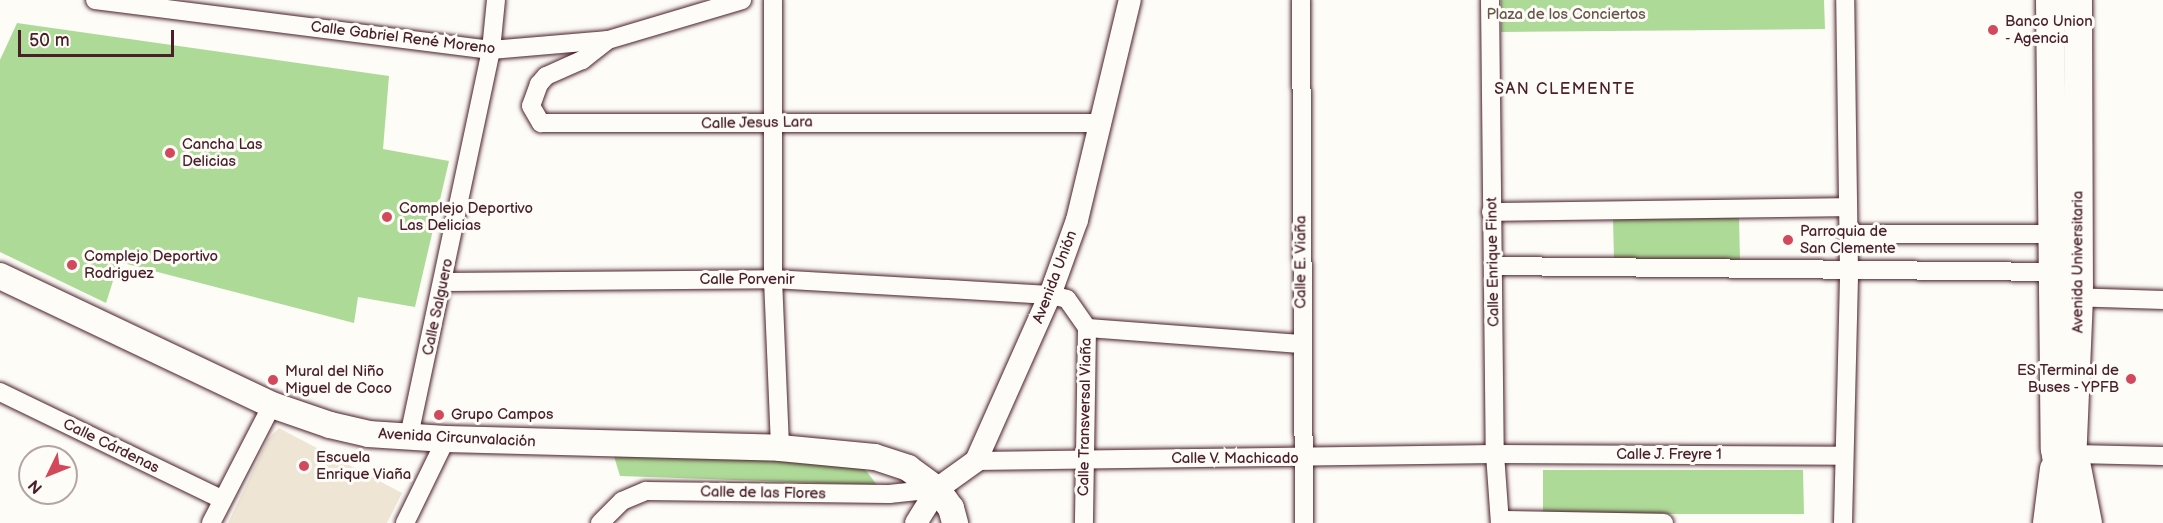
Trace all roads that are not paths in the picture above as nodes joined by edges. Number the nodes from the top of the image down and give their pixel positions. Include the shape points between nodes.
1 (95, 0) edge
2 (496, 0) edge
3 (742, 0) edge
4 (773, 0) edge
5 (1130, 0) edge
6 (1301, 0) edge
7 (1490, 0) edge
8 (1845, 0) edge
9 (2049, 0) edge
10 (2078, 0) edge
11 (608, 40) junction
12 (491, 50) junction
13 (771, 123) junction
14 (1100, 123) junction
15 (1847, 207) junction
16 (1491, 212) junction
17 (1848, 234) junction
18 (2066, 235) junction
19 (1494, 266) junction
20 (1849, 272) junction
21 (0, 276) edge
22 (773, 279) junction
23 (444, 282) junction
24 (2066, 284) junction
25 (1050, 295) junction
26 (2163, 300) edge
27 (1086, 328) junction
28 (1302, 344) junction
29 (0, 392) edge
30 (272, 405) junction
31 (410, 436) junction
32 (447, 439) junction
33 (780, 448) junction
34 (2065, 452) junction
35 (1495, 454) junction
36 (1844, 456) junction
37 (2163, 456) edge
38 (1085, 459) junction
39 (1304, 459) junction
40 (976, 461) junction
41 (937, 489) junction
42 (221, 499) junction
43 (605, 522) edge
44 (1500, 522) edge
45 (211, 523) edge
46 (405, 523) edge
47 (916, 523) edge
48 (955, 523) edge
49 (1084, 523) edge
50 (1304, 523) edge
51 (1664, 523) edge
52 (1843, 523) edge
53 (2046, 523) edge
54 (2067, 523) edge
55 (2090, 523) edge

1 - 12 street, Calle Gabriel René Moreno
2 - 12 street, Calle Salguero
3 - 11 street, Calle Gabriel René Moreno
4 - 13 street
5 - 14 street, Avenida Unión
6 - 28 street, Calle E. Viaña
7 - 16 street, Calle Enrique Finot
8 - 15 street
9 - 18 main road, Avenida Universitaria
10 - 18 main road, Avenida Universitaria
11 - 12 street, Calle Gabriel René Moreno
11 - 13 street, Calle Jesus Lara via 539,84 531,106 541,123
12 - 23 street, Calle Salguero
13 - 14 street, Calle Jesus Lara
13 - 22 street
14 - 25 street, Avenida Unión via 1077,220
15 - 16 street
15 - 17 street
16 - 19 street, Calle Enrique Finot
17 - 18 street
17 - 20 street
18 - 24 main road, Avenida Universitaria
19 - 20 street
19 - 35 street, Calle Enrique Finot
20 - 24 street
20 - 36 street
21 - 30 main road, Avenida Circunvalación
22 - 23 street, Calle Porvenir
22 - 25 street, Calle Porvenir
22 - 33 street
23 - 31 street, Calle Salguero
24 - 26 street
24 - 34 main road, Avenida Universitaria
25 - 27 street, Calle Transversal Viaña via 1067,299
25 - 40 street, Avenida Unión
27 - 28 street
27 - 38 street, Calle Transversal Viaña
28 - 39 street, Calle E. Viaña
29 - 42 street, Calle Cárdenas
30 - 31 main road, Avenida Circunvalación via 330,425
30 - 42 street
31 - 32 main road, Avenida Circunvalación
32 - 33 main road, Avenida Circunvalación
32 - 46 street
33 - 41 main road, Avenida Circunvalación via 875,457 908,468
34 - 37 street
34 - 53 main road, Avenida Universitaria
34 - 54 main road
34 - 55 main road, Avenida Universitaria
35 - 36 street, Calle J. Freyre 1
35 - 39 street, Calle V. Machicado
35 - 44 street, Calle Enrique Finot
36 - 52 street
38 - 39 street, Calle V. Machicado
38 - 40 street, Calle V. Machicado
38 - 49 street, Calle Transversal Viaña
39 - 50 street, Calle E. Viaña
40 - 41 street
41 - 43 street, Calle de las Flores via 889,494 646,492 622,501
41 - 47 street
41 - 48 main road via 951,507
42 - 45 street
44 - 51 street

